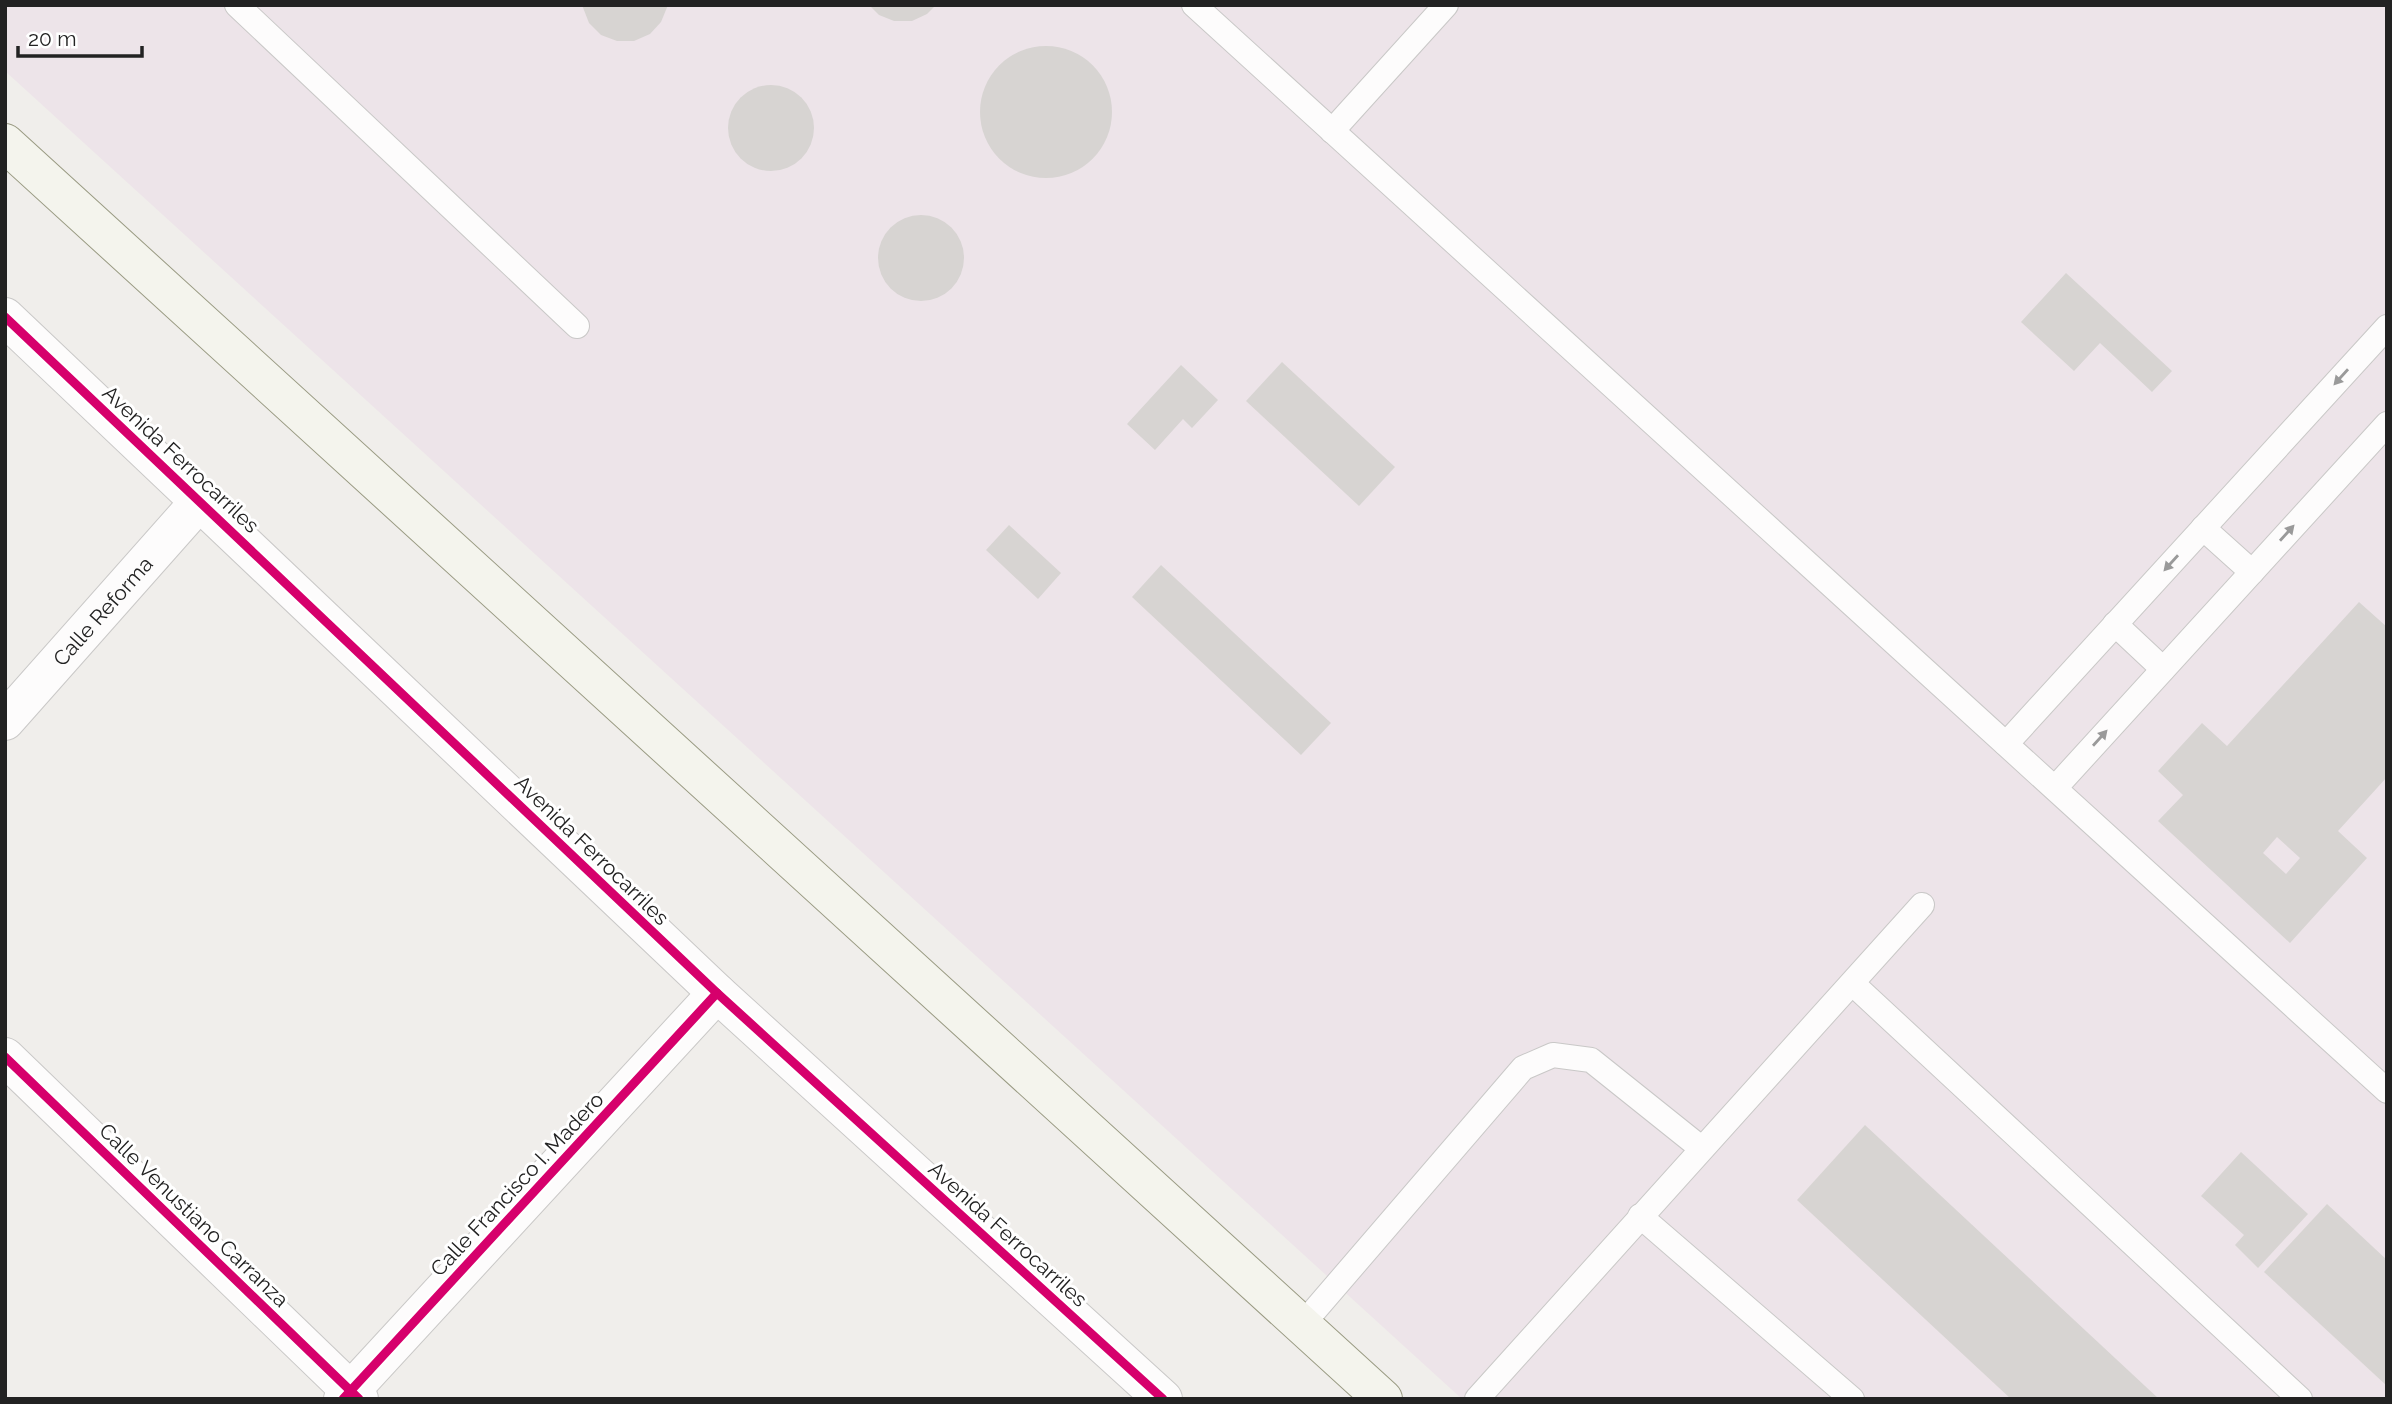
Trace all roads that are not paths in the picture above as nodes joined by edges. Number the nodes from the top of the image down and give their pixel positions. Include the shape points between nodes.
1 (237, 5) edge
2 (1194, 5) edge
3 (1446, 5) edge
4 (1332, 131) junction
5 (5, 144) edge
6 (5, 317) edge
7 (577, 326) dead end
8 (2387, 327) edge
9 (2387, 424) edge
10 (200, 501) junction
11 (2203, 528) junction
12 (2252, 572) junction
13 (2115, 624) junction
14 (2163, 669) junction
15 (5, 721) edge
16 (2006, 744) junction
17 (2054, 788) junction
18 (1922, 905) dead end
19 (1853, 984) junction
20 (717, 993) junction
21 (5, 1057) edge
22 (2387, 1091) edge
23 (1701, 1148) junction
24 (1640, 1216) junction
25 (1302, 1325) junction
26 (351, 1396) edge
27 (1382, 1398) edge
28 (1163, 1399) edge
29 (1477, 1399) edge
30 (1852, 1399) edge
31 (2300, 1399) edge

1 - 7 lane
2 - 4 lane
3 - 4 lane
4 - 16 lane
5 - 25 main road
6 - 10 street, Avenida Ferrocarriles
8 -> 11 lane
12 -> 9 lane
10 - 15 street, Calle Reforma
10 - 20 street, Avenida Ferrocarriles
11 - 12 lane
11 -> 13 lane
12 - 14 lane
13 - 14 lane
13 - 16 lane
17 -> 14 lane
16 - 17 lane
17 - 22 lane
18 - 19 lane
19 - 23 lane
19 - 31 lane
20 - 26 street, Calle Francisco I. Madero
20 - 28 street, Avenida Ferrocarriles
21 - 26 street, Calle Venustiano Carranza
23 - 24 lane
23 - 25 lane via 1591,1060 1553,1055 1533,1063
24 - 29 lane
24 - 30 lane
25 - 27 main road

